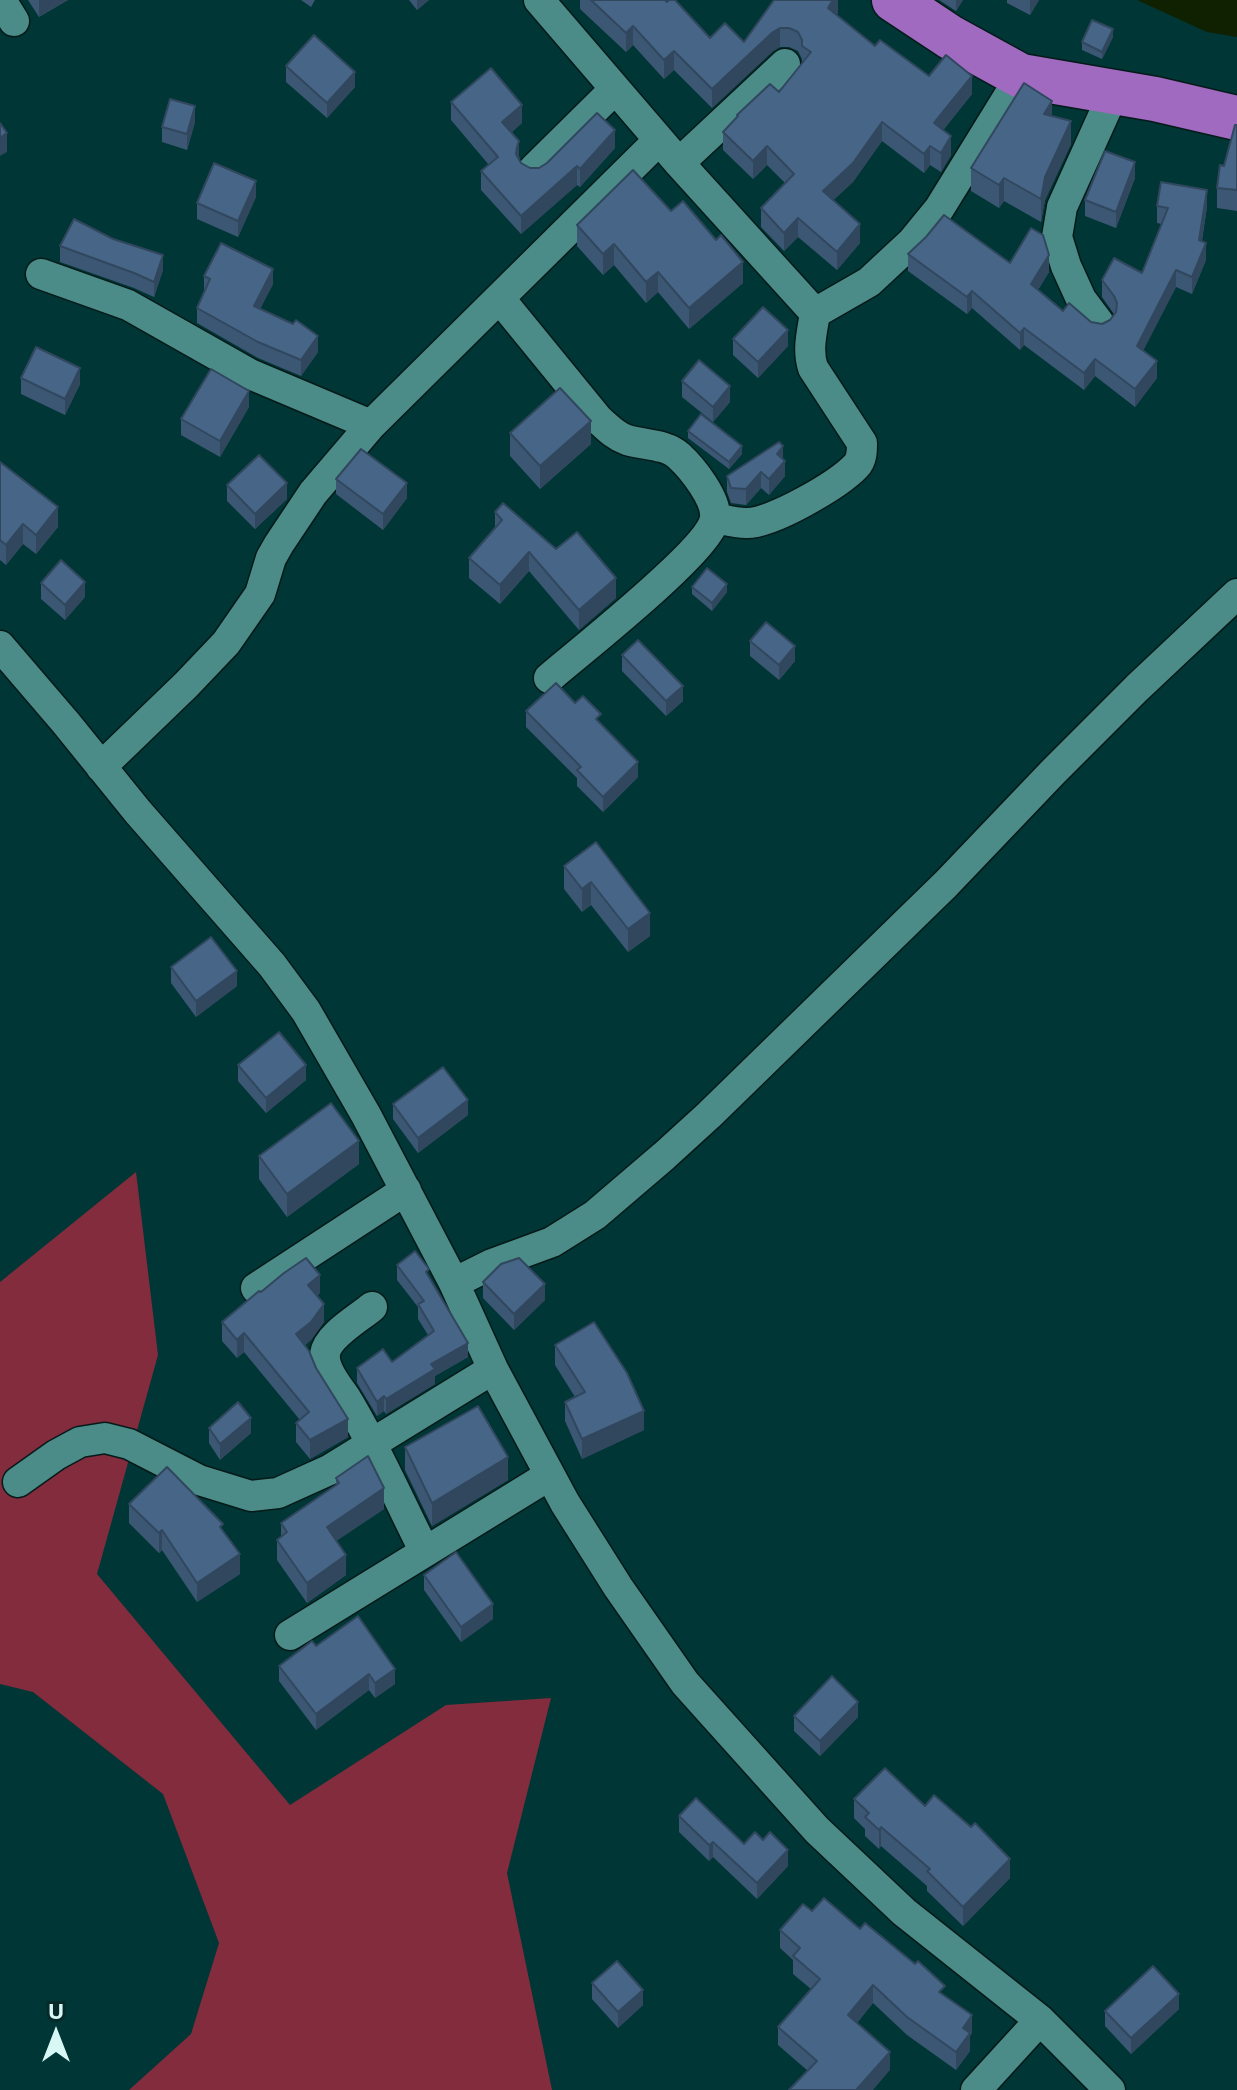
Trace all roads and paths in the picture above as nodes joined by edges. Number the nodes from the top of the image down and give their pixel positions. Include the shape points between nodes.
1 (539, 0) edge
2 (894, 0) edge
3 (785, 64) dead end
4 (1021, 76) junction
5 (615, 89) junction
6 (1114, 92) junction
7 (1237, 118) edge
8 (659, 140) junction
9 (679, 163) junction
10 (534, 169) edge
11 (41, 274) dead end
12 (500, 299) junction
13 (815, 313) junction
14 (1099, 323) edge
15 (371, 425) junction
16 (715, 518) junction
17 (1237, 594) edge
18 (0, 646) edge
19 (549, 678) dead end
20 (101, 767) junction
21 (406, 1190) junction
22 (454, 1283) junction
23 (256, 1288) dead end
24 (372, 1307) dead end
25 (493, 1369) junction
26 (371, 1444) junction
27 (550, 1475) junction
28 (18, 1482) dead end
29 (425, 1552) junction
30 (290, 1635) dead end
31 (1040, 2020) junction
32 (976, 2090) edge
33 (1110, 2090) edge

1 - 5 street
2 - 4 highway
3 - 9 street
4 - 6 highway
4 - 13 street via 939,209 912,242 869,282
5 - 8 street
5 - 10 street
6 - 7 highway
6 - 14 street via 1062,207 1057,237 1081,299
8 - 9 street
8 - 12 street
9 - 13 street
11 - 15 street via 128,305 250,374
12 - 15 street
12 - 16 street via 611,431 668,449 682,459 711,497
13 - 16 street via 810,360 862,443 858,464 818,495 780,513 748,524
15 - 20 street via 313,493 279,544 260,594 226,643
16 - 19 street via 703,541 665,580
17 - 22 street via 1137,688 891,939 664,1156 595,1215 552,1242
18 - 20 street
20 - 21 street via 306,1011
21 - 22 street
21 - 23 street
22 - 25 street
24 - 26 street via 336,1335 325,1354 327,1369
25 - 26 street
25 - 27 street
26 - 28 street via 278,1493 251,1496 199,1480 129,1444 105,1438 80,1442
26 - 29 street
27 - 29 street
27 - 31 street via 685,1683 734,1738 817,1830 904,1912
29 - 30 street
31 - 32 street
31 - 33 street

